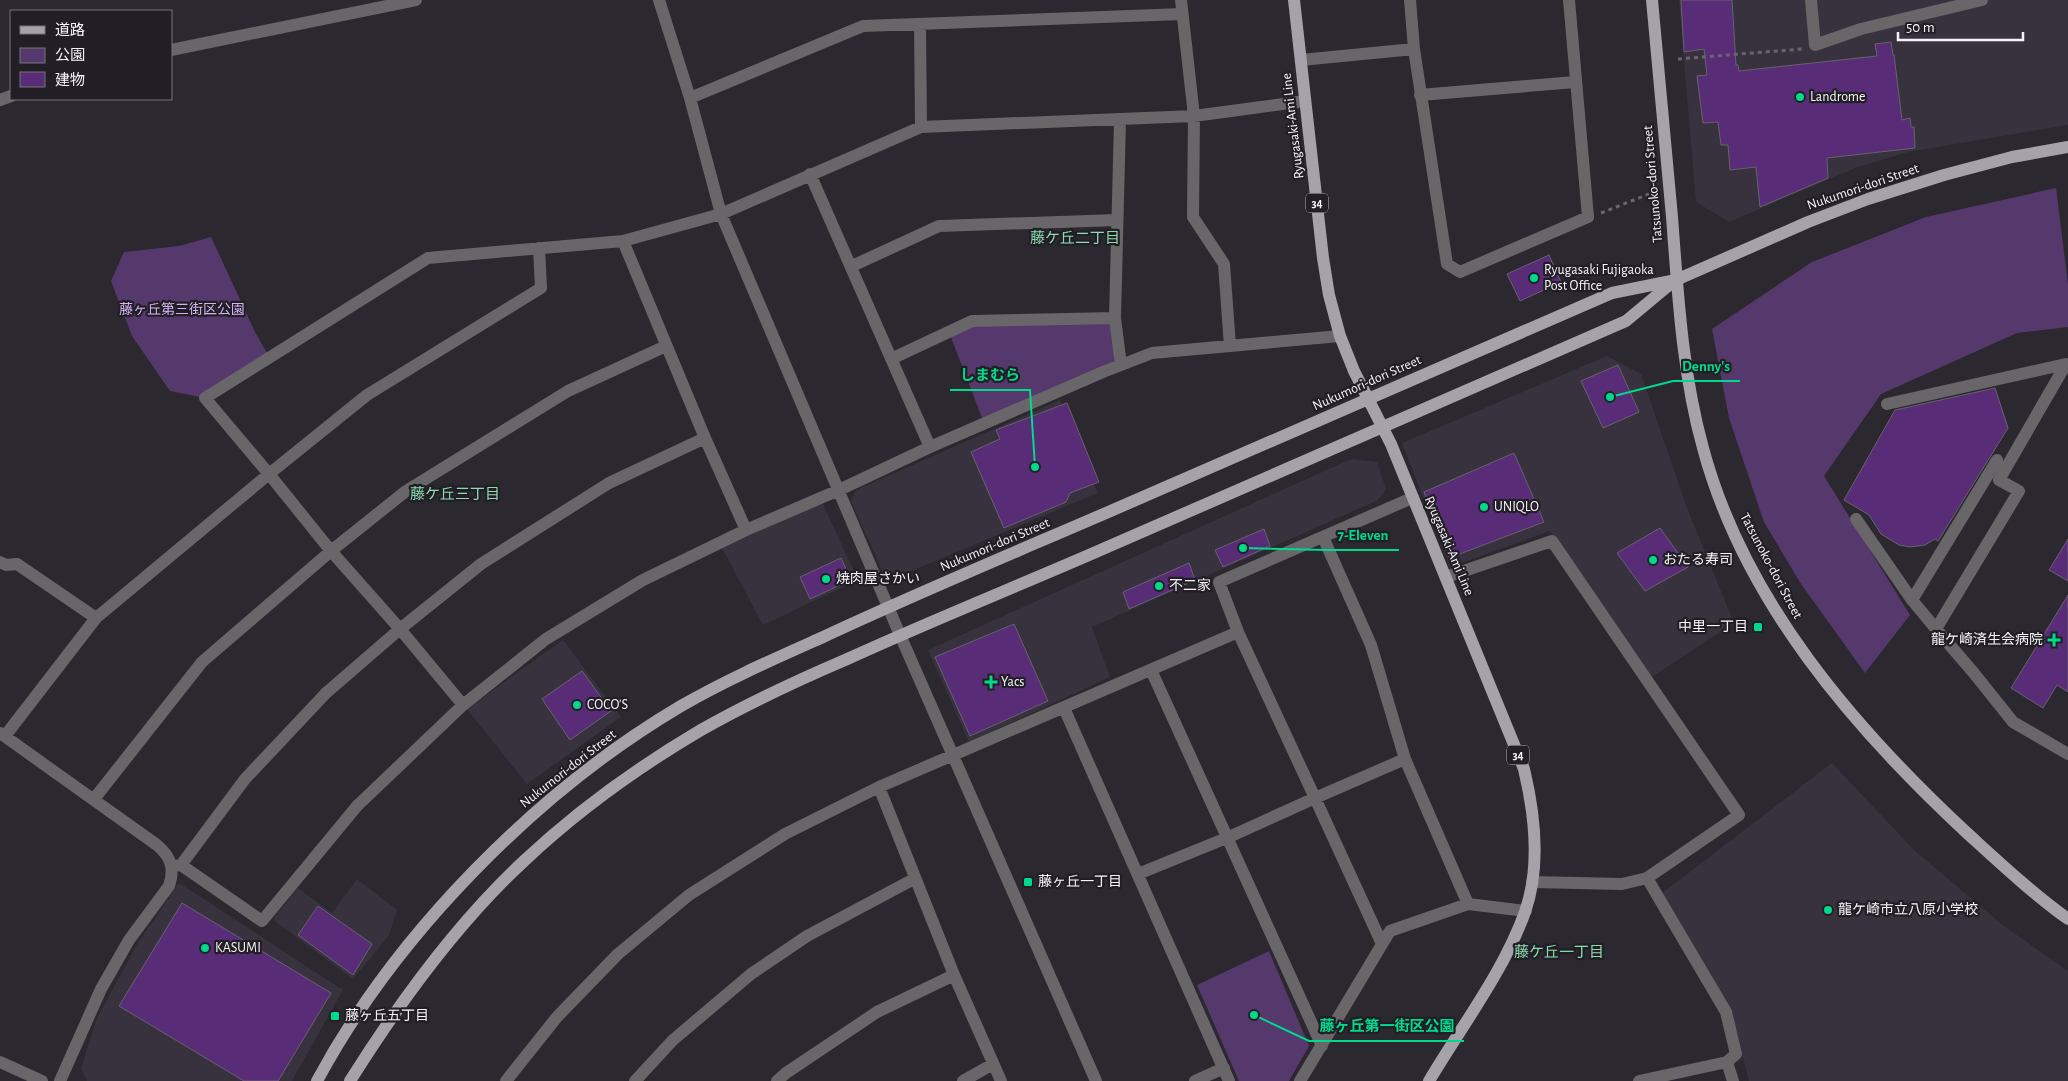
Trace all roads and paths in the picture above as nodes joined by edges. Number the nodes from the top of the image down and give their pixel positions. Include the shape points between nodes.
1 (416, 0) edge
2 (659, 0) edge
3 (1182, 0) edge
4 (1294, 0) edge
5 (1410, 0) edge
6 (1569, 0) edge
7 (1652, 0) edge
8 (1811, 0) edge
9 (1982, 0) edge
10 (1182, 14) junction
11 (920, 24) junction
12 (1815, 46) junction
13 (1414, 49) junction
14 (172, 50) edge
15 (1301, 60) junction
16 (1678, 60) dead end
17 (1576, 82) junction
18 (1420, 95) junction
19 (690, 98) junction
20 (1305, 101) junction
21 (1194, 116) junction
22 (1120, 120) junction
23 (921, 126) junction
24 (2068, 147) edge
25 (810, 174) junction
26 (1649, 194) dead end
27 (721, 214) junction
28 (1588, 217) junction
29 (1117, 220) junction
30 (623, 241) junction
31 (539, 248) junction
32 (852, 266) junction
33 (1676, 280) junction
34 (1115, 318) junction
35 (1340, 336) junction
36 (666, 346) junction
37 (1230, 346) junction
38 (891, 359) junction
39 (1121, 365) junction
40 (1368, 399) junction
41 (1886, 404) dead end
42 (1382, 427) junction
43 (705, 438) junction
44 (930, 447) junction
45 (1997, 460) dead end
46 (269, 474) junction
47 (839, 490) junction
48 (1412, 498) junction
49 (1856, 519) dead end
50 (746, 530) junction
51 (1323, 537) junction
52 (331, 551) junction
53 (2, 566) edge
54 (1446, 577) junction
55 (1912, 600) junction
56 (888, 607) junction
57 (96, 618) junction
58 (400, 629) junction
59 (1936, 630) junction
60 (1238, 632) junction
61 (900, 634) junction
62 (1151, 670) junction
63 (463, 705) junction
64 (1064, 708) junction
65 (2, 734) edge
66 (2068, 754) edge
67 (954, 756) junction
68 (1405, 758) junction
69 (879, 787) junction
70 (1316, 798) junction
71 (94, 799) junction
72 (1228, 837) junction
73 (176, 866) junction
74 (1138, 874) junction
75 (1647, 878) junction
76 (914, 880) junction
77 (1532, 882) junction
78 (1468, 904) junction
79 (1526, 911) junction
80 (2068, 920) edge
81 (1382, 944) junction
82 (954, 975) junction
83 (1322, 1046) junction
84 (0, 1062) edge
85 (1727, 1062) junction
86 (993, 1064) junction
87 (1224, 1068) junction
88 (42, 1081) edge
89 (60, 1081) edge
90 (317, 1081) edge
91 (350, 1081) edge
92 (506, 1081) edge
93 (635, 1081) edge
94 (777, 1081) edge
95 (963, 1081) edge
96 (1002, 1081) edge
97 (1096, 1081) edge
98 (1196, 1081) edge
99 (1229, 1081) edge
100 (1300, 1081) edge
101 (1429, 1081) edge
102 (1639, 1081) edge
103 (1733, 1081) edge

1 - 14 street
2 - 19 street
3 - 10 street
4 - 15 main road, Ryugasaki-Ami Line / 34
5 - 13 street
6 - 17 street
7 - 33 main road, Tatsunoko-dori Street
8 - 12 street
9 - 12 street via 1861,29
10 - 11 street
10 - 21 street
11 - 19 street via 863,26
11 - 23 street
12 - 16 path
13 - 15 street
13 - 18 street
15 - 20 main road, Ryugasaki-Ami Line / 34
17 - 18 street
17 - 28 street
18 - 28 street via 1447,264 1460,272
19 - 27 street
20 - 21 street
20 - 35 main road, Ryugasaki-Ami Line / 34 via 1323,258
21 - 22 street
21 - 37 street via 1193,217 1224,264
22 - 23 street
22 - 29 street
23 - 25 street
24 - 33 main road, Nukumori-dori Street via 2012,157 1868,199
25 - 27 street
25 - 32 street
26 - 28 path
27 - 30 street
27 - 47 street
29 - 32 street via 939,226
29 - 34 street
30 - 31 street
30 - 36 street
31 - 46 street via 541,288 367,395
31 - 46 street via 428,258 205,398
32 - 38 street
33 - 40 main road, Nukumori-dori Street via 1612,293
33 - 42 main road, Nukumori-dori Street via 1626,321
33 - 80 main road, Tatsunoko-dori Street via 1687,378 1703,448 1729,522 1788,631 1826,681 1905,772 1994,858
34 - 38 street via 972,321
34 - 39 street
35 - 37 street
35 - 40 main road, Ryugasaki-Ami Line / 34
36 - 43 street
36 - 52 street via 568,391 406,491
37 - 39 street via 1152,353
38 - 44 street
39 - 44 street
40 - 42 main road, Ryugasaki-Ami Line / 34
40 - 56 main road, Nukumori-dori Street
41 - 59 street via 2066,364 1999,480 2019,491
42 - 48 main road, Ryugasaki-Ami Line / 34
42 - 61 main road, Nukumori-dori Street via 1088,556
43 - 50 street
43 - 58 street via 609,483 481,564
44 - 47 street
45 - 55 street
46 - 52 street
46 - 57 street
47 - 50 street
47 - 56 street
48 - 51 street
48 - 54 main road, Ryugasaki-Ami Line / 34
49 - 55 street
50 - 63 street via 643,580 546,639
51 - 60 street via 1218,582
51 - 68 street via 1371,645
52 - 58 street
52 - 71 street via 202,662
53 - 57 street via 17,564
54 - 75 street via 1552,541 1739,815
54 - 77 main road, Ryugasaki-Ami Line / 34 via 1524,769 1534,823
55 - 59 street
56 - 61 street
56 - 90 main road, Nukumori-dori Street via 682,706 620,745 556,795 501,843 407,947 348,1026
57 - 65 street
58 - 63 street
58 - 73 street via 326,693 245,779
59 - 66 street via 2014,722
60 - 62 street
60 - 70 street
61 - 67 street
61 - 91 main road, Nukumori-dori Street via 791,684 702,730 576,817 523,862 476,910 430,965
62 - 64 street
62 - 72 street
63 - 73 street via 357,806 262,921
64 - 67 street
64 - 74 street
65 - 71 street
67 - 69 street
67 - 97 street
68 - 70 street
68 - 78 street
69 - 76 street
69 - 92 street via 785,834 689,895 618,954 556,1017
70 - 72 street
70 - 81 street
71 - 73 street via 157,845
72 - 74 street
72 - 83 street
73 - 89 street via 169,886 129,940 101,989
74 - 87 street
75 - 77 street via 1622,884
75 - 85 street via 1726,1012 1736,1054
76 - 82 street
76 - 93 street via 807,936 751,974 673,1040
77 - 79 main road, Ryugasaki-Ami Line / 34
78 - 79 street
78 - 81 street via 1390,931
79 - 101 main road, Ryugasaki-Ami Line / 34 via 1504,957
81 - 83 street
82 - 86 street
82 - 94 street via 877,1012
83 - 100 street
84 - 88 street
85 - 102 street
85 - 103 street
86 - 95 street
86 - 96 street
87 - 98 street
87 - 99 street

